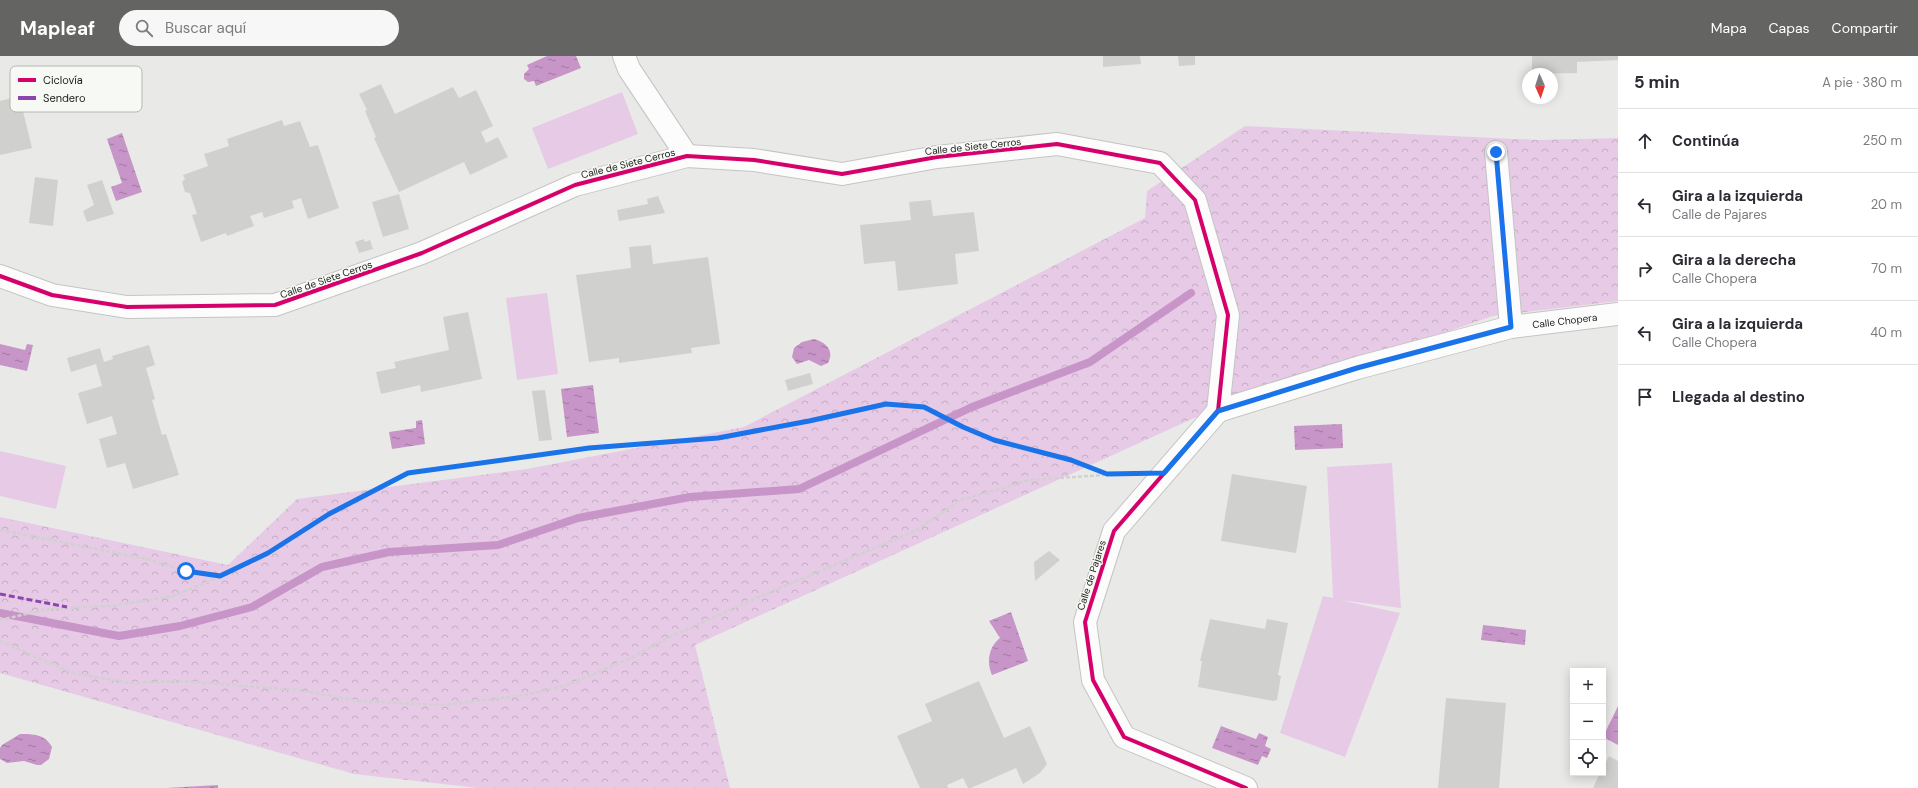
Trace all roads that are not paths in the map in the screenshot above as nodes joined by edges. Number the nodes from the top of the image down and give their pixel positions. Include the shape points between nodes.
1 (624, 56) edge
2 (1496, 152) dead end
3 (688, 156) junction
4 (0, 276) edge
5 (1618, 314) edge
6 (1511, 327) junction
7 (1218, 411) junction
8 (1240, 787) edge

1 - 3 street via 629,69
2 - 6 street
3 - 4 street, Calle de Siete Cerros via 575,185 422,253 275,305 127,307 52,295
3 - 7 street, Calle de Siete Cerros via 754,160 842,174 937,157 1057,144 1160,163 1195,200 1228,315
5 - 6 street, Calle Chopera
6 - 7 street, Calle Chopera via 1357,368
7 - 8 street, Calle de Pajares via 1114,531 1085,622 1093,680 1124,737

